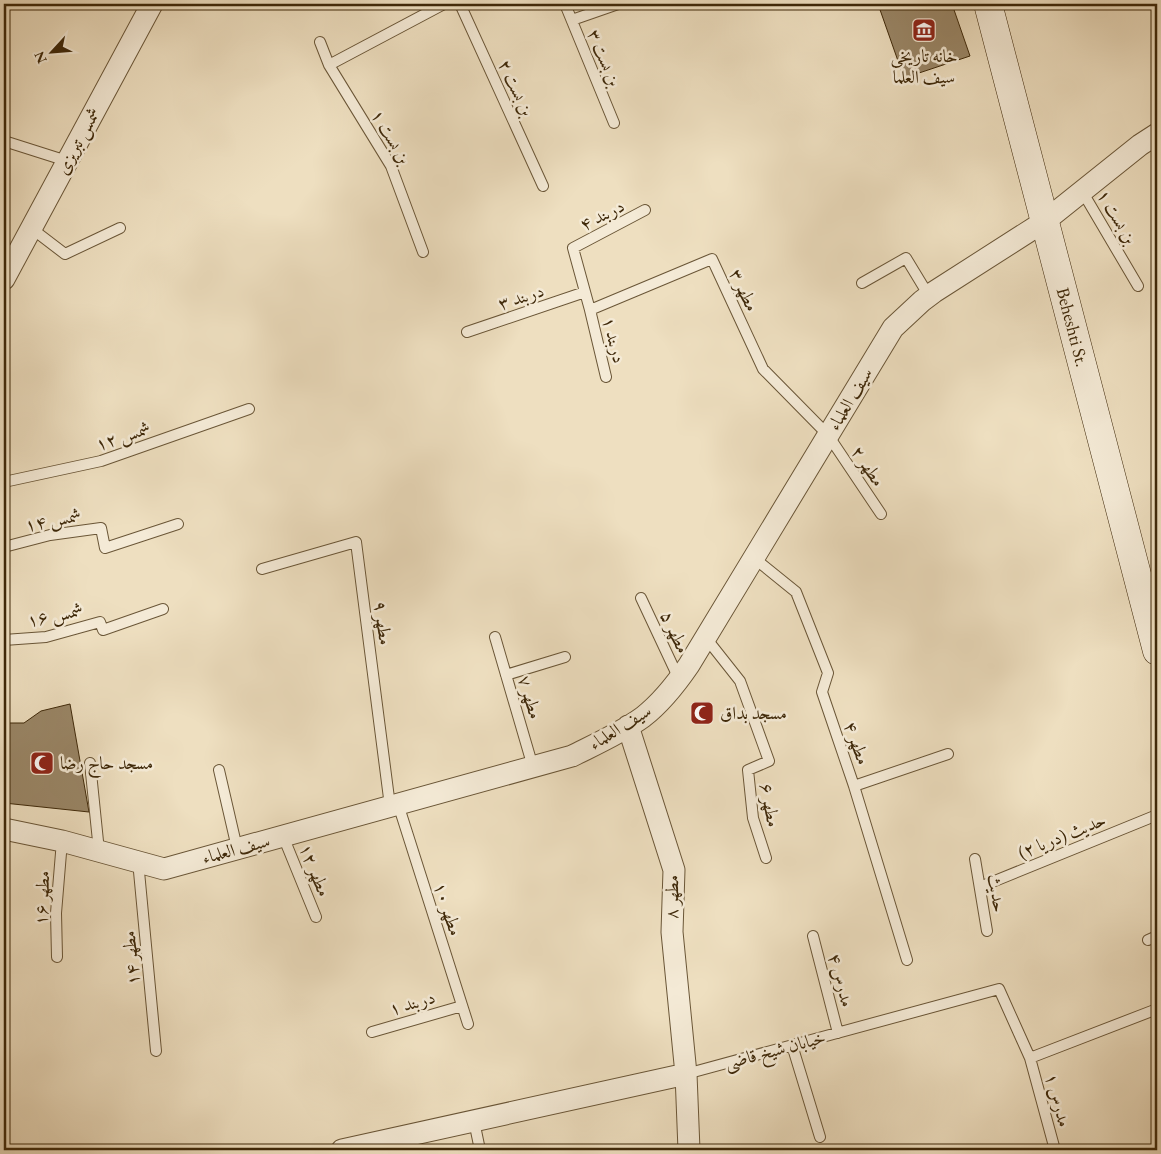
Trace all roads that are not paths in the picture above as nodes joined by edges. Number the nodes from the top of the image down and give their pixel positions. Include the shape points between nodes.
1 (152, 4) edge
2 (444, 4) edge
3 (460, 4) edge
4 (565, 4) edge
5 (618, 4) edge
6 (988, 4) edge
7 (572, 20) junction
8 (320, 42) dead end
9 (329, 65) junction
10 (614, 124) dead end
11 (1157, 134) edge
12 (4, 141) edge
13 (67, 162) junction
14 (542, 186) dead end
15 (1082, 190) junction
16 (645, 210) dead end
17 (1045, 221) junction
18 (31, 228) junction
19 (120, 228) dead end
20 (573, 248) joint
21 (423, 252) dead end
22 (7, 266) edge
23 (862, 283) dead end
24 (1138, 286) dead end
25 (585, 292) junction
26 (929, 296) junction
27 (590, 310) junction
28 (467, 332) dead end
29 (606, 377) dead end
30 (249, 409) dead end
31 (828, 435) junction
32 (4, 482) edge
33 (881, 514) dead end
34 (178, 524) dead end
35 (4, 547) edge
36 (754, 558) junction
37 (262, 569) dead end
38 (641, 598) dead end
39 (1151, 602) edge
40 (163, 609) dead end
41 (495, 637) dead end
42 (706, 638) junction
43 (4, 640) edge
44 (1157, 651) edge
45 (565, 657) dead end
46 (506, 675) junction
47 (679, 679) junction
48 (628, 726) junction
49 (948, 754) dead end
50 (90, 764) dead end
51 (533, 767) junction
52 (219, 770) dead end
53 (854, 786) junction
54 (394, 805) junction
55 (1157, 815) edge
56 (4, 829) edge
57 (283, 836) junction
58 (62, 841) junction
59 (237, 848) junction
60 (99, 851) junction
61 (766, 858) dead end
62 (975, 860) dead end
63 (138, 861) junction
64 (980, 887) junction
65 (316, 917) dead end
66 (987, 931) dead end
67 (813, 936) dead end
68 (57, 957) dead end
69 (907, 960) dead end
70 (462, 1006) junction
71 (1157, 1009) edge
72 (468, 1024) dead end
73 (372, 1032) dead end
74 (838, 1032) junction
75 (792, 1045) junction
76 (156, 1051) dead end
77 (1030, 1058) junction
78 (686, 1074) junction
79 (474, 1121) junction
80 (820, 1137) dead end
81 (342, 1150) edge
82 (480, 1150) edge
83 (689, 1150) edge
84 (1055, 1150) edge

1 - 13 street, شمس تبریزی
2 - 9 lane
3 - 14 lane, بن بست ۲
4 - 7 lane, بن بست ۳
5 - 7 lane
6 - 17 main road, Beheshti St.
7 - 10 lane, بن بست ۳
8 - 9 lane, بن بست ۱
9 - 21 lane, بن بست ۱ via 391,166
11 - 15 street, سیف العلماء
12 - 13 lane
13 - 18 street, شمس تبریزی
15 - 17 street, سیف العلماء
15 - 24 lane, بن بست ۱
16 - 20 lane, دربند ۴
17 - 26 street, سیف العلماء
17 - 39 main road, Beheshti St.
18 - 19 lane via 65,254
18 - 22 street, شمس تبریزی
20 - 25 lane, دربند ۱
23 - 26 lane via 906,258
25 - 27 lane, دربند ۱
25 - 28 lane, دربند ۳
26 - 31 street, سیف العلماء via 893,328
27 - 29 lane, دربند ۱
27 - 31 lane, مطهر ۳ via 712,259 763,369
30 - 32 lane, شمس ۱۲ via 101,461
31 - 33 lane, مطهر ۲
31 - 36 street, سیف العلماء
34 - 35 lane, شمس ۱۴ via 105,548 101,528 50,535
36 - 42 street, سیف العلماء
36 - 53 lane, مطهر ۴ via 796,592 828,672 822,692
37 - 54 lane, مطهر ۹ via 356,542
38 - 47 lane, مطهر ۵
39 - 44 main road, Beheshti St.
40 - 43 lane, شمس ۱۶ via 103,630 100,622 46,637
41 - 46 lane, مطهر ۷
42 - 47 street, سیف العلماء
42 - 61 lane, مطهر ۶ via 740,681 769,761 748,770 753,818
45 - 46 lane
46 - 51 lane, مطهر ۷
47 - 48 street, سیف العلماء via 643,716
48 - 51 street, سیف العلماء via 572,756
48 - 78 street, مطهر ۸ via 674,870 672,932
49 - 53 lane
50 - 60 lane
51 - 54 street, سیف العلماء
52 - 59 lane
53 - 69 lane, مطهر ۴
54 - 57 street, سیف العلماء
54 - 70 lane, مطهر ۱۰
55 - 64 lane, حدیث (دریا ۲)
56 - 58 street, سیف العلماء
57 - 59 street, سیف العلماء
57 - 65 lane, مطهر ۱۲
58 - 60 street, سیف العلماء
58 - 68 lane, مطهر ۱۶ via 56,913
59 - 63 street, سیف العلماء via 164,868
60 - 63 street, سیف العلماء
62 - 64 lane, حدیث
63 - 76 lane, مطهر ۱۴
64 - 66 lane, حدیث
67 - 74 lane, مدرس ۴
70 - 72 lane, مطهر ۱۰
70 - 73 lane, دربند ۱
71 - 77 lane
74 - 75 lane, خیابان شیخ قاضی
74 - 77 lane, خیابان شیخ قاضی via 999,989
75 - 78 lane, خیابان شیخ قاضی
75 - 80 lane
77 - 84 lane, مدرس ۱
78 - 79 street, خیابان شیخ قاضی
78 - 83 street, مطهر ۸
79 - 81 street, خیابان شیخ قاضی
79 - 82 lane

